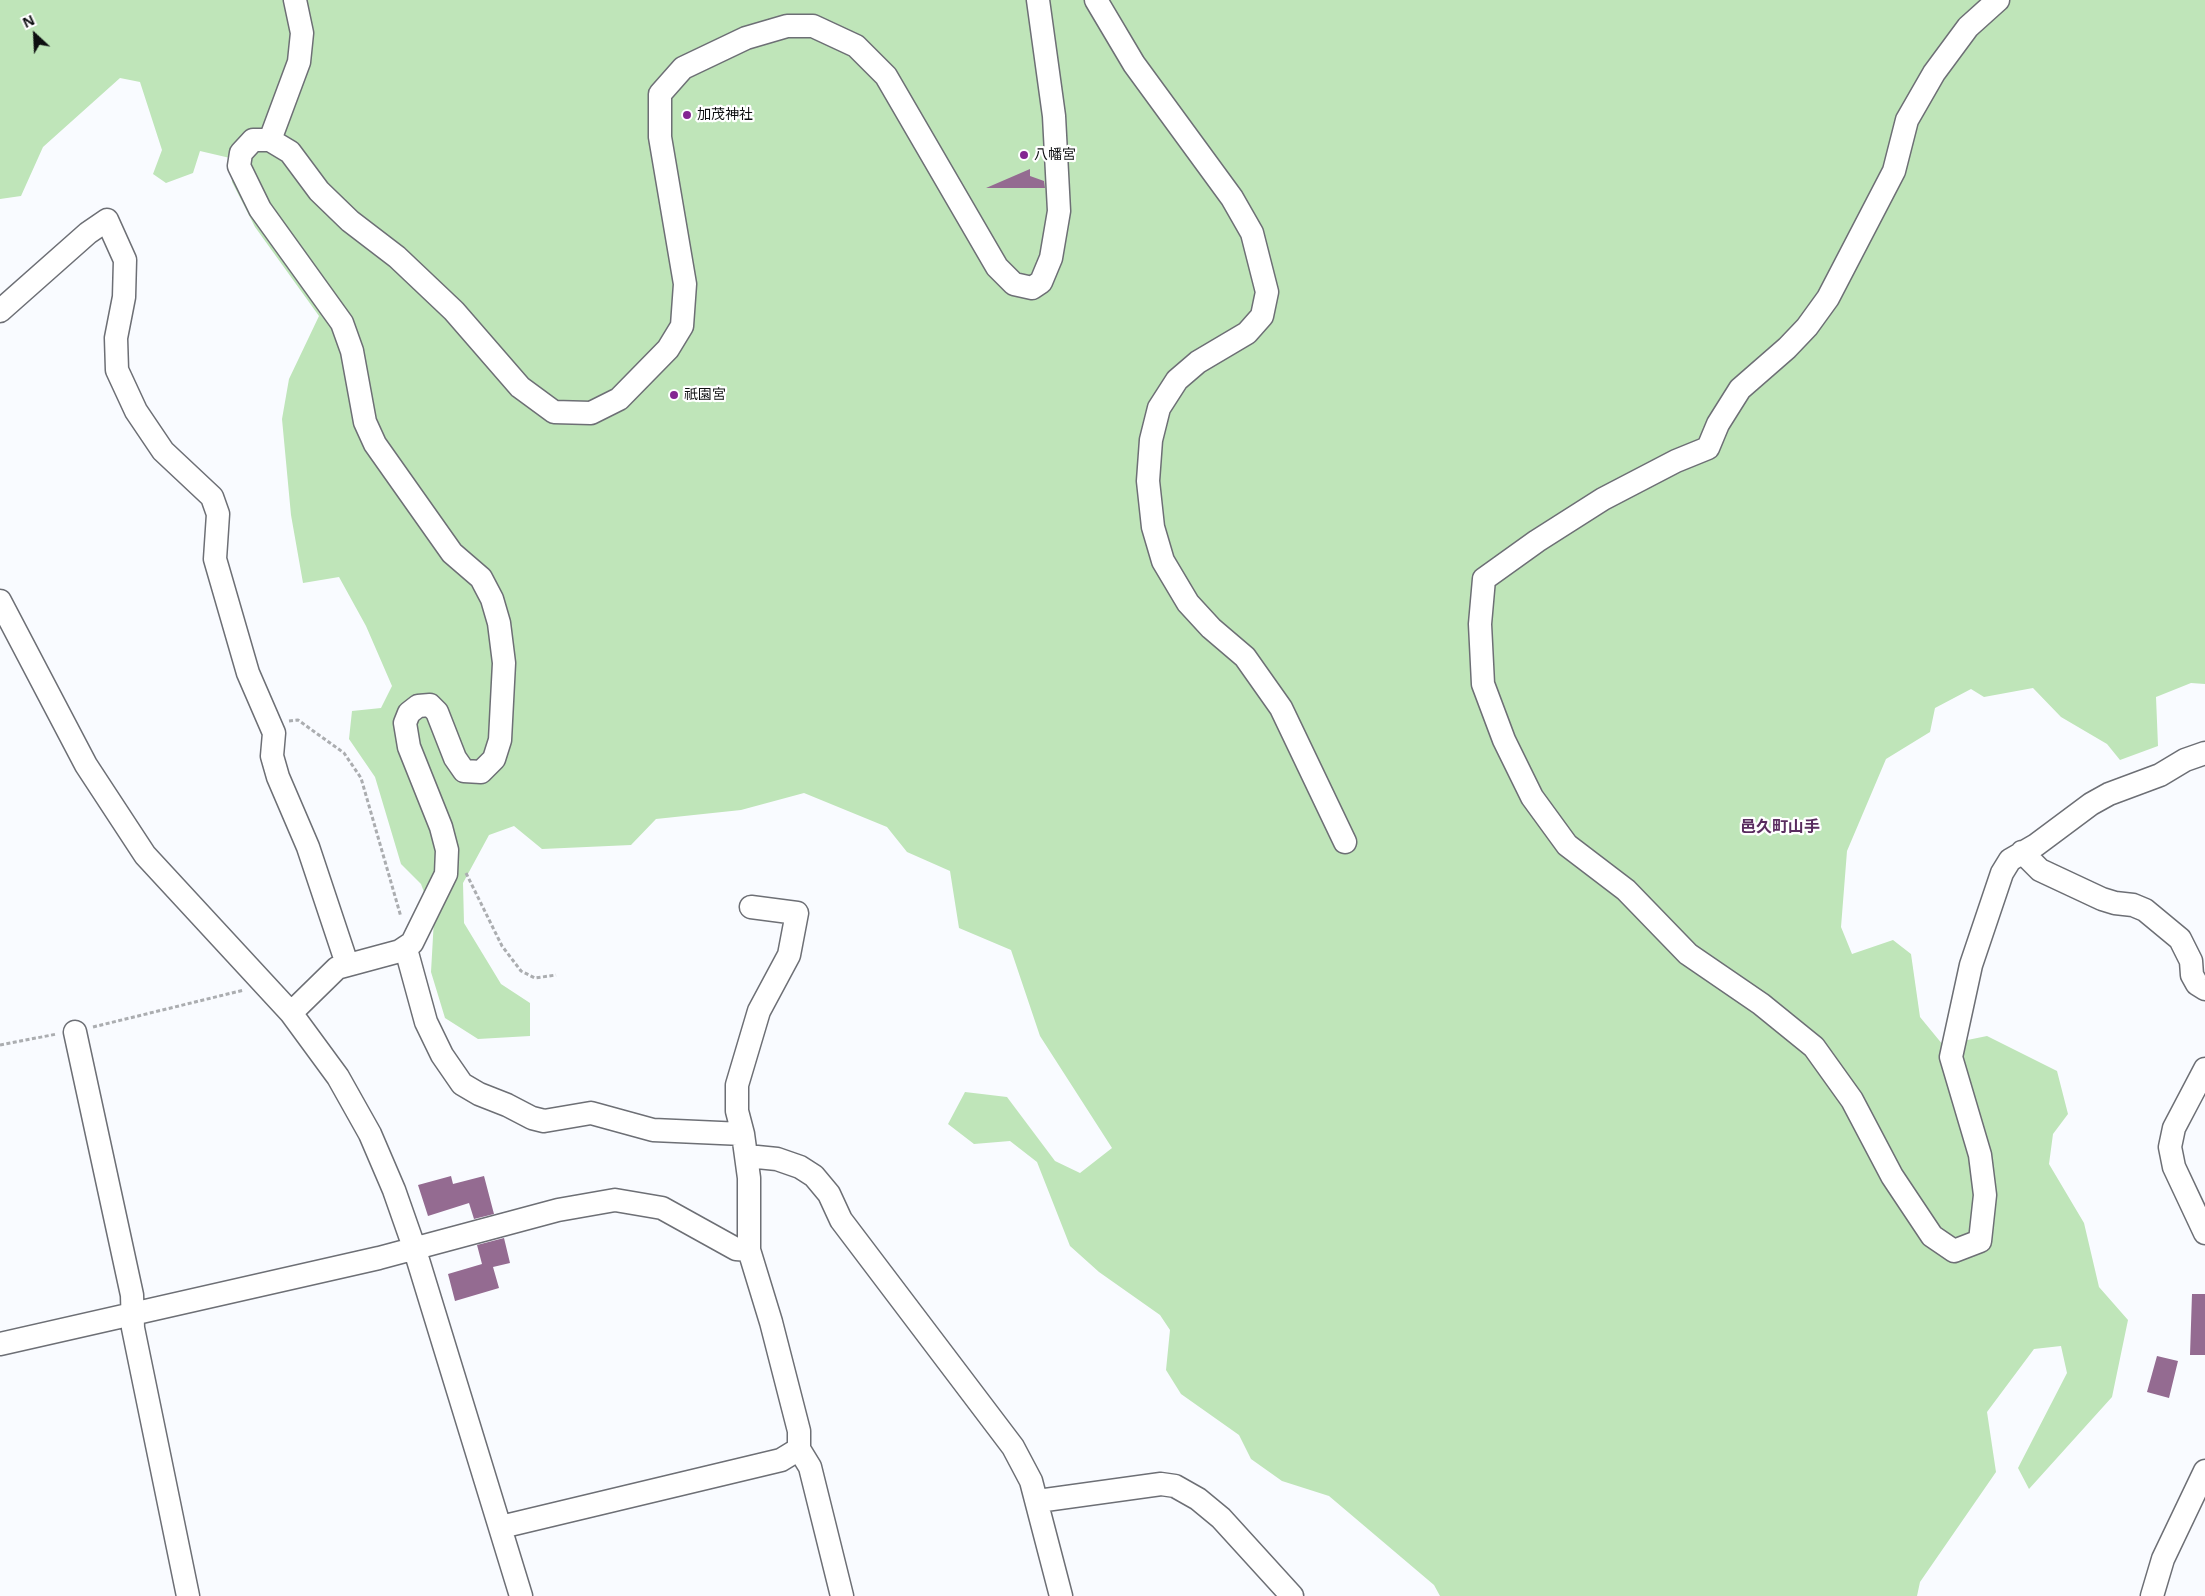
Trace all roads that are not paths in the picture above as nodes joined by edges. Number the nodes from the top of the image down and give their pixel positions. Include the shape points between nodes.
1 (295, 0) edge
2 (1038, 0) edge
3 (1096, 0) edge
4 (1998, 0) edge
5 (270, 140) junction
6 (0, 311) edge
7 (0, 601) edge
8 (2205, 753) edge
9 (1345, 842) dead end
10 (2022, 852) junction
11 (751, 907) dead end
12 (409, 946) junction
13 (347, 964) junction
14 (2205, 989) edge
15 (291, 1013) junction
16 (75, 1032) road end
17 (2205, 1069) edge
18 (745, 1145) junction
19 (2205, 1233) edge
20 (414, 1247) junction
21 (749, 1250) junction
22 (133, 1313) junction
23 (0, 1344) edge
24 (799, 1449) junction
25 (2205, 1471) edge
26 (1038, 1501) junction
27 (501, 1527) junction
28 (188, 1596) edge
29 (521, 1596) edge
30 (842, 1596) edge
31 (1062, 1596) edge
32 (1292, 1596) edge
33 (2152, 1596) edge

1 - 5 street via 302,33 299,62
2 - 5 street via 1053,100 1059,211 1051,258 1041,282 1032,288 1014,284 997,266 886,76 856,46 814,26 787,26 746,38 683,68 660,94 660,137 685,284 682,326 668,349 619,399 591,413 554,412 520,387 454,312 397,257 350,221 319,191 290,152
3 - 9 street via 1134,64 1232,198 1252,233 1267,292 1262,316 1247,333 1198,362 1177,380 1159,408 1150,440 1148,481 1153,527 1163,561 1188,602 1211,628 1245,657 1281,708
4 - 10 street via 1968,27 1934,73 1907,120 1894,172 1828,298 1787,348 1740,389 1718,424 1708,448 1603,499 1484,579 1480,624 1483,684 1504,740 1532,797 1567,845 1626,890 1688,954 1761,1004 1814,1047 1852,1100 1892,1176 1932,1236 1954,1251 1980,1241 1985,1195 1980,1155 1951,1057 1954,1036 1971,965 1992,899 2010,860
5 - 12 street via 253,140 241,153 239,166 243,178 260,209 342,323 352,351 364,422 375,444 452,553 481,578 499,623 504,663 500,740 494,759 481,772 464,771 455,758 438,712 430,705 418,706 409,713 405,723 408,748 441,827 447,850 446,874
6 - 13 street via 107,220 126,260 124,297 116,338 117,370 136,411 163,451 212,497 218,514 215,559 248,673 274,733 272,756 278,777 308,847
7 - 15 street via 86,765 145,855
8 - 10 street via 2103,797
10 - 14 street via 2040,870 2102,899 2133,904 2145,910 2180,939 2189,955 2192,975
11 - 18 street via 797,913 789,955 759,1011 737,1085 737,1111
12 - 13 street
12 - 18 street via 426,1022 442,1055 462,1084 478,1094 544,1121 591,1113 653,1130
13 - 15 street via 336,968
15 - 20 street via 338,1077 370,1134
16 - 22 street via 132,1295
17 - 19 street via 2174,1128 2170,1146 2174,1167
18 - 21 street via 751,1204
18 - 26 street via 800,1167 814,1176 829,1194 842,1220 1021,1458
20 - 21 street via 558,1210 615,1200 662,1208 736,1249
20 - 22 street via 379,1258
20 - 27 street
21 - 24 street via 774,1331 799,1431
22 - 23 street
22 - 28 street via 133,1328
24 - 27 street via 781,1460
24 - 30 street via 810,1466
25 - 33 street via 2163,1559
26 - 31 street
26 - 32 street via 1162,1484 1175,1486 1221,1518
27 - 29 street

